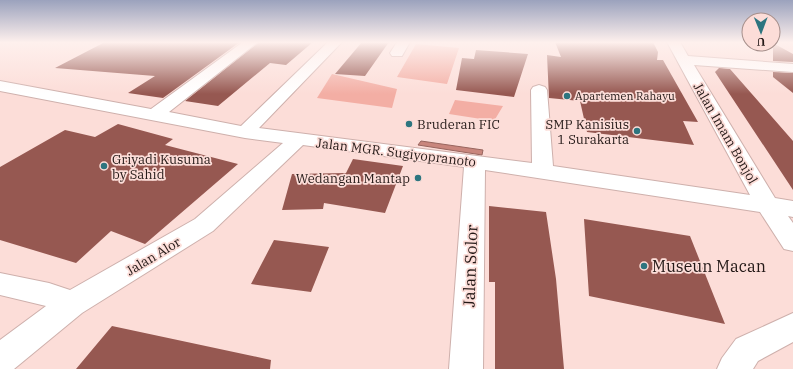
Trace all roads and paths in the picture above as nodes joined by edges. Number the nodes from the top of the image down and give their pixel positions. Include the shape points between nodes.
1 (229, 59) edge
2 (319, 59) edge
3 (684, 60) joint
4 (793, 68) edge
5 (0, 86) edge
6 (539, 90) dead end
7 (154, 115) junction
8 (245, 132) junction
9 (298, 140) junction
10 (475, 162) junction
11 (543, 171) junction
12 (766, 204) junction
13 (793, 209) edge
14 (793, 242) edge
15 (0, 284) edge
16 (72, 304) junction
17 (793, 327) edge
18 (0, 360) edge
19 (466, 369) edge
20 (734, 369) edge

1 - 7 street
2 - 8 street
3 - 4 street
3 - 12 street, Jalan Imam Bonjol
5 - 7 street, Jalan MGR. Sugiyopranoto
6 - 11 street
7 - 8 street, Jalan MGR. Sugiyopranoto
8 - 9 street, Jalan MGR. Sugiyopranoto
9 - 10 street, Jalan MGR. Sugiyopranoto
9 - 16 street, Jalan Alor via 204,225
10 - 11 street, Jalan MGR. Sugiyopranoto
10 - 19 street, Jalan Solor
11 - 12 street, Jalan MGR. Sugiyopranoto
12 - 13 street, Jalan MGR. Sugiyopranoto
12 - 14 street, Jalan Imam Bonjol
15 - 16 street via 49,295
16 - 18 street, Jalan Alor
17 - 20 street via 747,350

